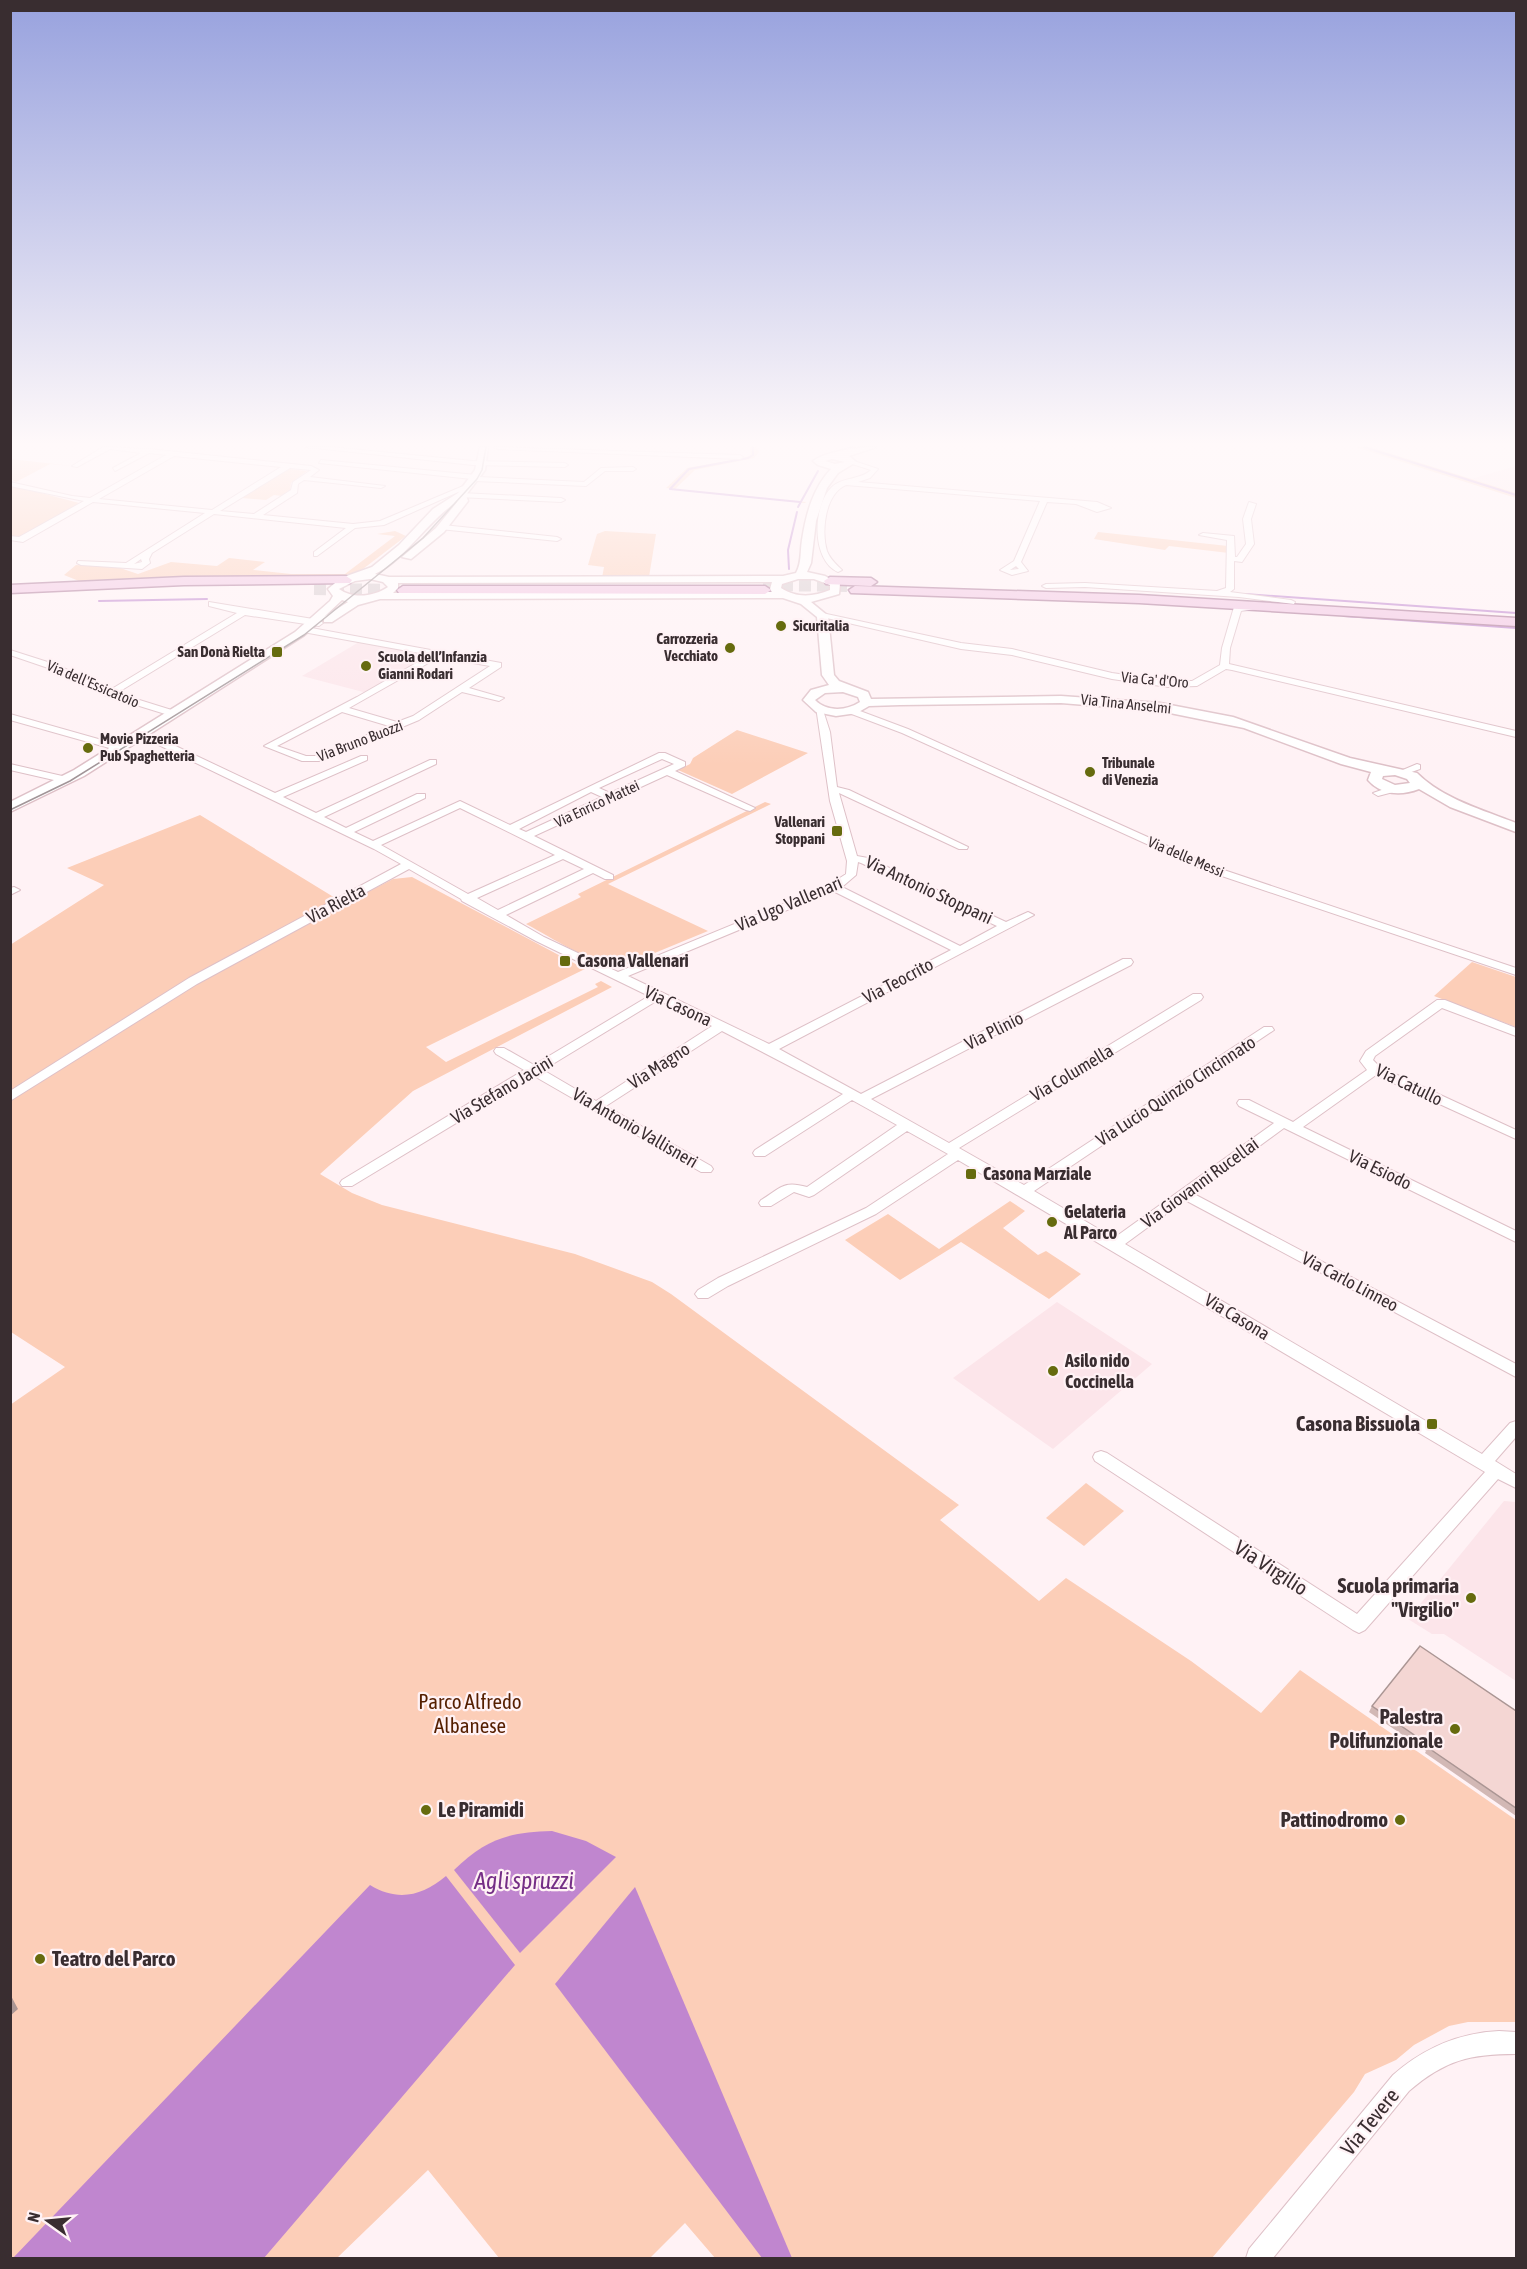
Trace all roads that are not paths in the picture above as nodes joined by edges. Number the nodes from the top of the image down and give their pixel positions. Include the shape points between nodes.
1 (148, 553) edge
2 (396, 553) edge
3 (410, 553) edge
4 (807, 553) edge
5 (824, 553) edge
6 (1021, 553) edge
7 (1233, 553) edge
8 (1244, 553) edge
9 (1234, 559) junction
10 (1017, 562) dead end
11 (81, 563) dead end
12 (807, 564) junction
13 (798, 576) junction
14 (834, 576) junction
15 (816, 577) junction
16 (351, 579) junction
17 (783, 579) junction
18 (389, 580) junction
19 (1046, 586) junction
20 (764, 587) tunnel mouth
21 (404, 588) tunnel mouth
22 (10, 590) edge
23 (1216, 593) junction
24 (338, 595) junction
25 (828, 595) junction
26 (784, 596) junction
27 (375, 597) junction
28 (1241, 597) junction
29 (10, 598) edge
30 (798, 598) junction
31 (1198, 602) junction
32 (212, 604) dead end
33 (1277, 606) junction
34 (244, 612) junction
35 (821, 615) junction
36 (1516, 618) edge
37 (1516, 622) edge
38 (313, 626) junction
39 (10, 652) edge
40 (439, 653) junction
41 (24, 656) junction
42 (10, 662) edge
43 (1224, 666) junction
44 (828, 675) junction
45 (844, 688) junction
46 (461, 689) junction
47 (819, 691) junction
48 (110, 694) junction
49 (206, 694) junction
50 (499, 698) dead end
51 (861, 707) junction
52 (342, 709) junction
53 (819, 709) junction
54 (837, 712) junction
55 (175, 714) junction
56 (10, 717) edge
57 (825, 724) junction
58 (399, 726) junction
59 (143, 734) junction
60 (1516, 734) edge
61 (120, 748) junction
62 (364, 758) dead end
63 (433, 762) dead end
64 (10, 767) edge
65 (667, 771) junction
66 (1415, 774) junction
67 (67, 780) junction
68 (1378, 783) junction
69 (591, 788) junction
70 (833, 789) junction
71 (1398, 789) junction
72 (421, 796) dead end
73 (275, 797) junction
74 (610, 797) junction
75 (1453, 802) junction
76 (10, 808) edge
77 (750, 808) dead end
78 (316, 817) junction
79 (510, 828) junction
80 (1516, 828) edge
81 (347, 831) junction
82 (526, 836) junction
83 (374, 844) junction
84 (963, 847) dead end
85 (563, 855) junction
86 (851, 858) junction
87 (408, 865) junction
88 (593, 869) junction
89 (609, 877) dead end
90 (833, 887) junction
91 (466, 899) junction
92 (497, 915) junction
93 (1028, 915) dead end
94 (1006, 926) junction
95 (959, 950) junction
96 (1127, 962) dead end
97 (1516, 972) edge
98 (616, 976) junction
99 (657, 996) junction
100 (1197, 997) dead end
101 (721, 1026) junction
102 (1268, 1030) dead end
103 (1516, 1032) edge
104 (769, 1049) junction
105 (500, 1051) dead end
106 (1375, 1070) junction
107 (535, 1071) junction
108 (857, 1097) junction
109 (10, 1098) edge
110 (1244, 1103) dead end
111 (597, 1106) junction
112 (906, 1125) junction
113 (1289, 1125) junction
114 (1516, 1135) edge
115 (952, 1151) junction
116 (760, 1154) dead end
117 (706, 1169) dead end
118 (347, 1183) dead end
119 (1024, 1191) junction
120 (1184, 1194) junction
121 (766, 1203) dead end
122 (1516, 1237) edge
123 (1115, 1244) junction
124 (703, 1294) dead end
125 (1516, 1371) edge
126 (1516, 1427) edge
127 (1101, 1457) dead end
128 (1489, 1467) junction
129 (1516, 1482) edge
130 (1516, 2043) edge
131 (1258, 2259) edge

1 - 11 street via 144,565
2 - 16 street via 373,571
3 - 18 street via 391,569
4 - 12 street
5 - 14 street
6 - 10 street
7 - 9 street
8 - 9 street via 1239,560
9 - 23 street via 1230,589
9 - 28 street
12 - 13 street
12 - 15 street
13 - 15 street
13 - 17 street
14 - 15 street
14 - 19 main road
14 - 25 street via 837,588
16 - 18 street
16 - 22 main road via 184,581
16 - 24 street via 334,587
17 - 18 street
17 - 26 street via 775,589
18 - 27 street via 393,589
19 - 23 street
19 - 28 main road
20 - 21 main road
22 - 29 main road via 171,585 316,587
23 - 28 street
24 - 27 street via 353,599
24 - 29 main road via 224,593
24 - 38 street
25 - 30 street
25 - 31 main road
25 - 35 street via 819,603
26 - 27 street
26 - 30 street
27 - 38 street via 354,603
28 - 31 main road via 855,588
28 - 36 main road
30 - 35 street
31 - 33 main road
32 - 34 street, Via Bruno Buozzi
33 - 37 main road
33 - 43 street via 1237,609
34 - 38 street, Via Bruno Buozzi
34 - 48 street
35 - 43 street, Via Ca' d'Oro via 1157,683 1194,684
35 - 44 street
38 - 40 street, Via Bruno Buozzi
38 - 49 street
38 - 49 street
39 - 41 street, Via dell'Essicatoio
40 - 46 street, Via Bruno Buozzi via 498,664
40 - 52 street, Via Bruno Buozzi
41 - 42 street
41 - 48 street, Via dell'Essicatoio
43 - 60 street
44 - 45 street
44 - 47 street
45 - 47 street
45 - 51 street
46 - 50 street
46 - 58 street, Via Bruno Buozzi
47 - 53 street via 809,700
48 - 55 street, Via dell'Essicatoio
49 - 55 street
51 - 54 street, Via Tina Anselmi
51 - 68 street, Via Tina Anselmi via 898,702 1049,698 1141,703 1252,726 1347,761
51 - 97 street, Via delle Messi via 905,731 1225,874
52 - 58 street
52 - 58 street, Via Bruno Buozzi via 269,748 318,759
53 - 54 street, Via Tina Anselmi
53 - 57 street, Via Ugo Vallenari
54 - 57 street
55 - 59 street
56 - 61 street
57 - 70 street, Via Ugo Vallenari
59 - 61 street
59 - 73 street
61 - 67 street
62 - 73 street
63 - 78 street
64 - 67 street
65 - 69 street, Via Enrico Mattei via 682,764 662,755
65 - 74 street, Via Enrico Mattei
65 - 77 street
66 - 68 street
66 - 71 street via 1414,787
66 - 75 street
67 - 76 street
68 - 71 street
69 - 74 street
69 - 79 street
70 - 84 street
70 - 86 street, Via Ugo Vallenari
71 - 75 street
72 - 81 street
73 - 78 street
74 - 82 street, Via Enrico Mattei
75 - 80 street
78 - 81 street
79 - 82 street
79 - 83 street via 459,804
81 - 83 street
82 - 85 street
83 - 87 street
85 - 88 street
85 - 91 street
86 - 90 street, Via Ugo Vallenari via 852,873
86 - 94 street, Via Antonio Stoppani via 864,860
87 - 91 street, Via Casona
87 - 109 street, Via Rielta via 193,981
88 - 89 street
88 - 92 street
90 - 95 street
90 - 98 street, Via Ugo Vallenari
91 - 92 street, Via Casona
92 - 98 street, Via Casona
93 - 94 street, Via Teocrito
94 - 95 street, Via Teocrito
95 - 104 street, Via Teocrito
96 - 108 street, Via Plinio
98 - 99 street, Via Casona
99 - 101 street, Via Casona
99 - 107 street, Via Stefano Jacini
100 - 115 street, Via Columella
101 - 104 street, Via Casona
101 - 111 street, Via Magno
102 - 119 street, Via Lucio Quinzio Cincinnato
103 - 106 street, Via Catullo via 1441,1003 1370,1054 1366,1061
104 - 108 street, Via Casona
105 - 107 street, Via Antonio Vallisneri
106 - 113 street, Via Giovanni Rucellai
106 - 114 street, Via Catullo
107 - 111 street, Via Antonio Vallisneri
107 - 118 street, Via Stefano Jacini
108 - 112 street, Via Casona
108 - 116 street
110 - 113 street, Via Esiodo
111 - 117 street, Via Antonio Vallisneri
112 - 115 street, Via Casona
112 - 121 street via 809,1192 792,1187
113 - 120 street, Via Giovanni Rucellai
113 - 122 street, Via Esiodo
115 - 119 street, Via Casona
115 - 124 street via 872,1211
119 - 123 street, Via Casona
120 - 123 street, Via Giovanni Rucellai
120 - 125 street, Via Carlo Linneo
123 - 128 street, Via Casona
126 - 128 street
127 - 128 street, Via Virgilio via 1359,1625
128 - 129 street, Via Casona
130 - 131 street, Via Tevere via 1496,2040 1467,2044 1420,2066 1401,2083

